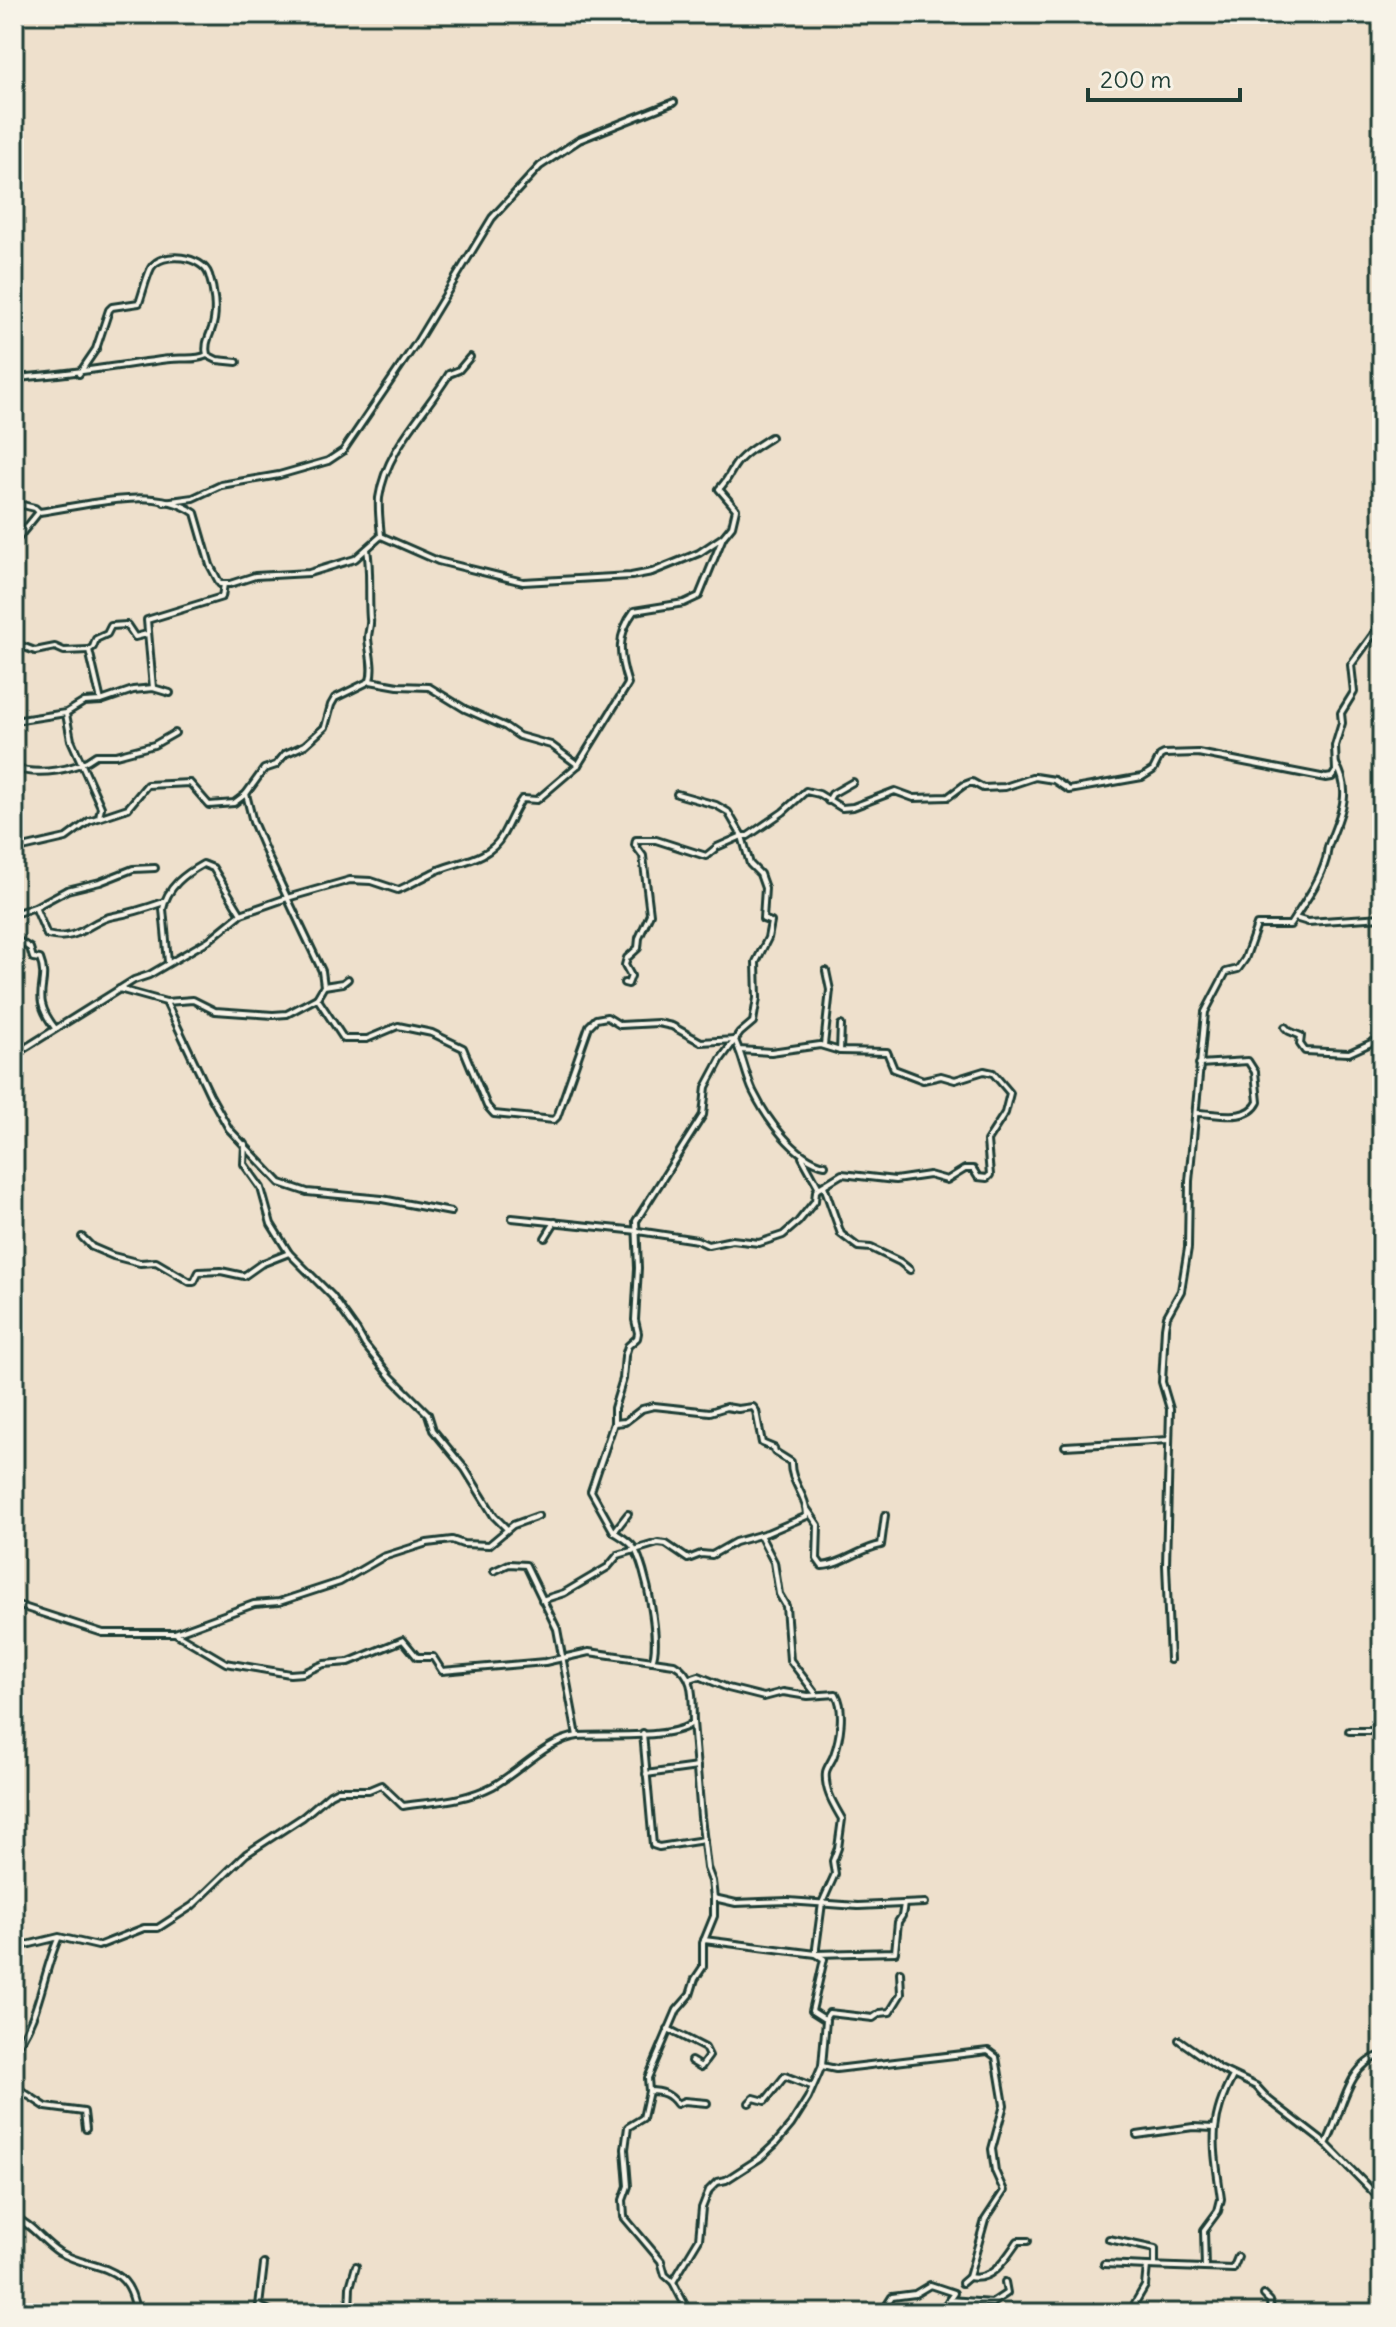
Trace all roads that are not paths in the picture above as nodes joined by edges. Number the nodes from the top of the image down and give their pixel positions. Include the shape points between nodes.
1 (674, 102) dead end
2 (207, 355) junction
3 (470, 357) dead end
4 (237, 362) dead end
5 (79, 374) junction
6 (14, 378) edge
7 (771, 437) dead end
8 (164, 502) junction
9 (14, 503) edge
10 (39, 512) junction
11 (381, 536) junction
12 (723, 537) junction
13 (14, 543) edge
14 (367, 549) junction
15 (224, 584) junction
16 (1382, 614) edge
17 (147, 634) junction
18 (14, 643) edge
19 (89, 650) junction
20 (370, 681) junction
21 (153, 688) junction
22 (170, 693) dead end
23 (101, 701) junction
24 (66, 713) junction
25 (14, 721) edge
26 (175, 733) dead end
27 (83, 763) junction
28 (1336, 764) junction
29 (578, 765) junction
30 (14, 768) edge
31 (853, 782) dead end
32 (246, 794) junction
33 (677, 794) dead end
34 (828, 801) junction
35 (97, 818) junction
36 (742, 836) junction
37 (14, 850) edge
38 (155, 868) dead end
39 (287, 898) junction
40 (164, 902) junction
41 (35, 907) junction
42 (14, 914) edge
43 (241, 914) junction
44 (1382, 917) edge
45 (1295, 918) junction
46 (14, 938) edge
47 (168, 962) junction
48 (826, 971) dead end
49 (348, 979) dead end
50 (624, 983) dead end
51 (324, 986) junction
52 (119, 989) junction
53 (317, 998) junction
54 (166, 1002) junction
55 (841, 1025) dead end
56 (1285, 1027) dead end
57 (55, 1028) junction
58 (1382, 1038) edge
59 (735, 1040) junction
60 (824, 1045) junction
61 (739, 1050) junction
62 (840, 1051) junction
63 (14, 1055) edge
64 (1199, 1064) junction
65 (1196, 1113) junction
66 (245, 1144) junction
67 (802, 1157) junction
68 (825, 1165) dead end
69 (822, 1187) junction
70 (451, 1212) dead end
71 (512, 1218) dead end
72 (555, 1222) junction
73 (638, 1231) junction
74 (82, 1237) dead end
75 (545, 1238) dead end
76 (289, 1253) junction
77 (910, 1270) dead end
78 (614, 1423) junction
79 (1169, 1440) junction
80 (1065, 1446) dead end
81 (807, 1509) junction
82 (628, 1514) dead end
83 (885, 1515) dead end
84 (538, 1516) dead end
85 (507, 1529) junction
86 (614, 1532) junction
87 (760, 1535) junction
88 (635, 1549) junction
89 (494, 1571) dead end
90 (542, 1600) junction
91 (14, 1604) edge
92 (175, 1633) junction
93 (561, 1657) junction
94 (1170, 1660) dead end
95 (652, 1661) junction
96 (690, 1679) junction
97 (816, 1694) junction
98 (693, 1722) junction
99 (1349, 1731) dead end
100 (1382, 1731) edge
101 (643, 1733) junction
102 (577, 1736) junction
103 (697, 1767) junction
104 (646, 1774) junction
105 (704, 1840) junction
106 (714, 1898) junction
107 (822, 1903) junction
108 (904, 1903) junction
109 (925, 1903) dead end
110 (59, 1937) junction
111 (704, 1940) junction
112 (14, 1948) edge
113 (816, 1954) junction
114 (900, 1972) dead end
115 (825, 2019) junction
116 (668, 2029) junction
117 (1179, 2040) dead end
118 (14, 2050) edge
119 (1382, 2055) edge
120 (691, 2061) dead end
121 (822, 2066) junction
122 (1233, 2076) junction
123 (14, 2086) edge
124 (811, 2086) junction
125 (649, 2091) junction
126 (707, 2103) dead end
127 (749, 2103) dead end
128 (1214, 2128) junction
129 (86, 2129) dead end
130 (1137, 2135) dead end
131 (1326, 2144) junction
132 (1382, 2201) edge
133 (14, 2217) edge
134 (1109, 2239) dead end
135 (1028, 2241) dead end
136 (1238, 2257) dead end
137 (264, 2264) dead end
138 (1104, 2264) dead end
139 (356, 2266) dead end
140 (1147, 2266) junction
141 (1155, 2266) junction
142 (1205, 2268) junction
143 (969, 2277) junction
144 (673, 2282) junction
145 (1005, 2282) dead end
146 (962, 2283) dead end
147 (1264, 2295) dead end
148 (949, 2300) junction
149 (136, 2313) edge
150 (275, 2313) edge
151 (349, 2313) edge
152 (689, 2313) edge
153 (882, 2313) edge
154 (940, 2313) edge
155 (1134, 2313) edge
156 (1271, 2313) edge

1 - 8 street via 579,140 540,166 492,218 343,451 328,461 279,475
2 - 4 street
2 - 5 street
2 - 5 street via 214,312 209,273 192,259 172,258 150,269 139,303 109,310 96,349
3 - 11 street via 449,374 397,450 379,498
5 - 6 street
7 - 12 street via 752,449 719,489 736,509
8 - 10 street via 130,498
8 - 15 street via 195,513 210,565
9 - 10 street
10 - 13 street
11 - 12 street via 438,561 523,582 642,574 699,553
11 - 14 street
12 - 29 street via 699,596 634,611 627,621 620,660 628,686
14 - 15 street via 355,559 309,573
14 - 20 street
15 - 17 street via 222,597 147,620
16 - 28 street via 1351,665 1354,692 1341,713
17 - 19 street via 135,637 127,625 111,626
17 - 21 street
18 - 19 street via 35,651
19 - 23 street
20 - 29 street via 429,687 519,736 551,745
20 - 32 street via 335,698 325,727 264,769
21 - 22 street
21 - 23 street
23 - 24 street via 84,702
24 - 25 street
24 - 27 street
26 - 27 street via 154,745 96,755
27 - 30 street via 32,772
27 - 35 street via 101,807
28 - 34 street via 1332,777 1326,778 1198,753 1164,754 1142,777 1069,790 1035,777 1005,787 983,788 972,782 948,797 914,798 895,791 853,807
28 - 45 street via 1345,780 1342,811 1320,876
29 - 39 street via 537,800 522,799 502,837 470,860 398,890 350,880
31 - 34 street
32 - 35 street via 234,803 209,805 190,783 147,785 128,808
32 - 39 street
33 - 36 street via 728,812
34 - 36 street via 806,791
35 - 37 street via 66,838
36 - 50 street via 706,856 656,840 636,840 650,914 638,948 627,958 631,976
36 - 59 street via 750,864 765,888 762,915 771,926 756,962 753,1022
38 - 41 street via 133,869 67,890
39 - 43 street
39 - 51 street
40 - 41 street via 56,937 47,935
40 - 43 street via 182,876 203,864 213,868
40 - 47 street
41 - 42 street
43 - 47 street via 209,940
44 - 45 street via 1308,922
45 - 64 street via 1290,925 1257,925 1245,959 1238,969 1226,972 1205,1012
46 - 57 street via 40,959 42,1011
47 - 52 street
48 - 60 street via 830,990
49 - 51 street
51 - 53 street
52 - 54 street
52 - 57 street
53 - 54 street via 287,1014 273,1015 215,1011 193,1000
53 - 59 street via 344,1039 367,1039 398,1026 432,1033 463,1048 494,1114 529,1119 557,1117 596,1019 672,1026 701,1042
54 - 66 street via 210,1095 229,1129
55 - 62 street
56 - 58 street via 1301,1036 1305,1051 1349,1053
57 - 63 street
59 - 61 street
59 - 73 street via 706,1087 697,1127 636,1221
60 - 61 street
60 - 62 street
61 - 67 street via 752,1090
62 - 69 street via 887,1052 894,1069 923,1080 993,1073 1010,1093 1005,1113 987,1141 987,1178 978,1177 973,1169 947,1180 842,1174
64 - 65 street
64 - 65 street via 1248,1061 1255,1072 1258,1102 1241,1115
65 - 79 street via 1188,1248 1181,1291 1165,1328 1162,1382 1170,1409
66 - 70 street via 280,1183 307,1192
66 - 76 street via 244,1164 261,1188 271,1224
67 - 68 street
67 - 69 street
69 - 73 street via 798,1222 771,1241 708,1245
69 - 77 street via 841,1234
71 - 72 street
72 - 73 street
72 - 75 street
73 - 78 street via 638,1333 625,1356
74 - 76 street via 113,1256 156,1262 190,1282 199,1272 244,1276
76 - 85 street via 332,1296 390,1376 428,1414 433,1430
78 - 81 street via 654,1406 710,1412 753,1407 762,1443 791,1462
78 - 86 street via 591,1491
79 - 80 street
79 - 94 street
81 - 83 street via 818,1525 817,1559 822,1566 881,1545
81 - 87 street via 807,1516
82 - 86 street
84 - 85 street
85 - 92 street via 489,1545 427,1543 383,1557 340,1582 279,1602 254,1604
86 - 88 street
87 - 88 street via 688,1559 666,1544
87 - 97 street via 786,1606 790,1660
88 - 90 street via 564,1593
88 - 95 street via 651,1606 656,1651
89 - 90 street via 509,1564 526,1565
90 - 93 street via 557,1629
91 - 92 street via 103,1633
92 - 93 street via 226,1663 290,1674 349,1662 403,1640 417,1657 433,1657 442,1671
93 - 95 street via 589,1652
93 - 102 street
95 - 96 street via 674,1664
96 - 97 street via 699,1676 764,1697
96 - 98 street
97 - 107 street via 836,1694 840,1711 839,1739 826,1771 828,1792 842,1819 835,1874
98 - 101 street via 674,1733
98 - 103 street
99 - 100 street
101 - 102 street
101 - 104 street
102 - 110 street via 554,1743 512,1775 459,1800 403,1806 381,1785 338,1790 246,1854 158,1928 144,1928 98,1946
103 - 104 street
103 - 105 street
104 - 105 street via 653,1845
105 - 106 street
106 - 107 street
106 - 111 street via 714,1916
107 - 108 street
107 - 113 street
108 - 109 street
108 - 113 street via 895,1952
110 - 112 street
110 - 118 street via 30,2028
111 - 113 street
111 - 116 street via 703,1967
113 - 115 street via 824,1959 812,2011
114 - 115 street via 901,1994 890,2012 873,2018 829,2013
115 - 121 street
116 - 120 street via 705,2048 709,2056 701,2067
116 - 125 street via 648,2078
117 - 122 street
119 - 131 street via 1356,2073
121 - 124 street
121 - 143 street via 836,2069 988,2051 996,2057 1004,2105 992,2149 1004,2191 985,2220
122 - 128 street
122 - 131 street via 1256,2086
123 - 129 street via 46,2107 84,2112
124 - 127 street via 785,2076 765,2101 754,2098
124 - 144 street via 775,2144 709,2190 699,2239
125 - 126 street via 664,2092 677,2104
125 - 144 street via 643,2118 628,2127 624,2217
128 - 130 street
128 - 142 street via 1221,2199 1205,2228
131 - 132 street
133 - 149 street via 60,2253 106,2268 124,2280
134 - 141 street via 1155,2249
135 - 143 street via 1018,2241 1003,2265 985,2277
136 - 142 street via 1235,2268
137 - 150 street via 259,2306
138 - 140 street
139 - 151 street
140 - 141 street
140 - 155 street
141 - 142 street
143 - 146 street
144 - 152 street
145 - 148 street via 1007,2293 992,2303
147 - 156 street
148 - 153 street via 954,2293 930,2285 915,2294 892,2297
148 - 154 street

